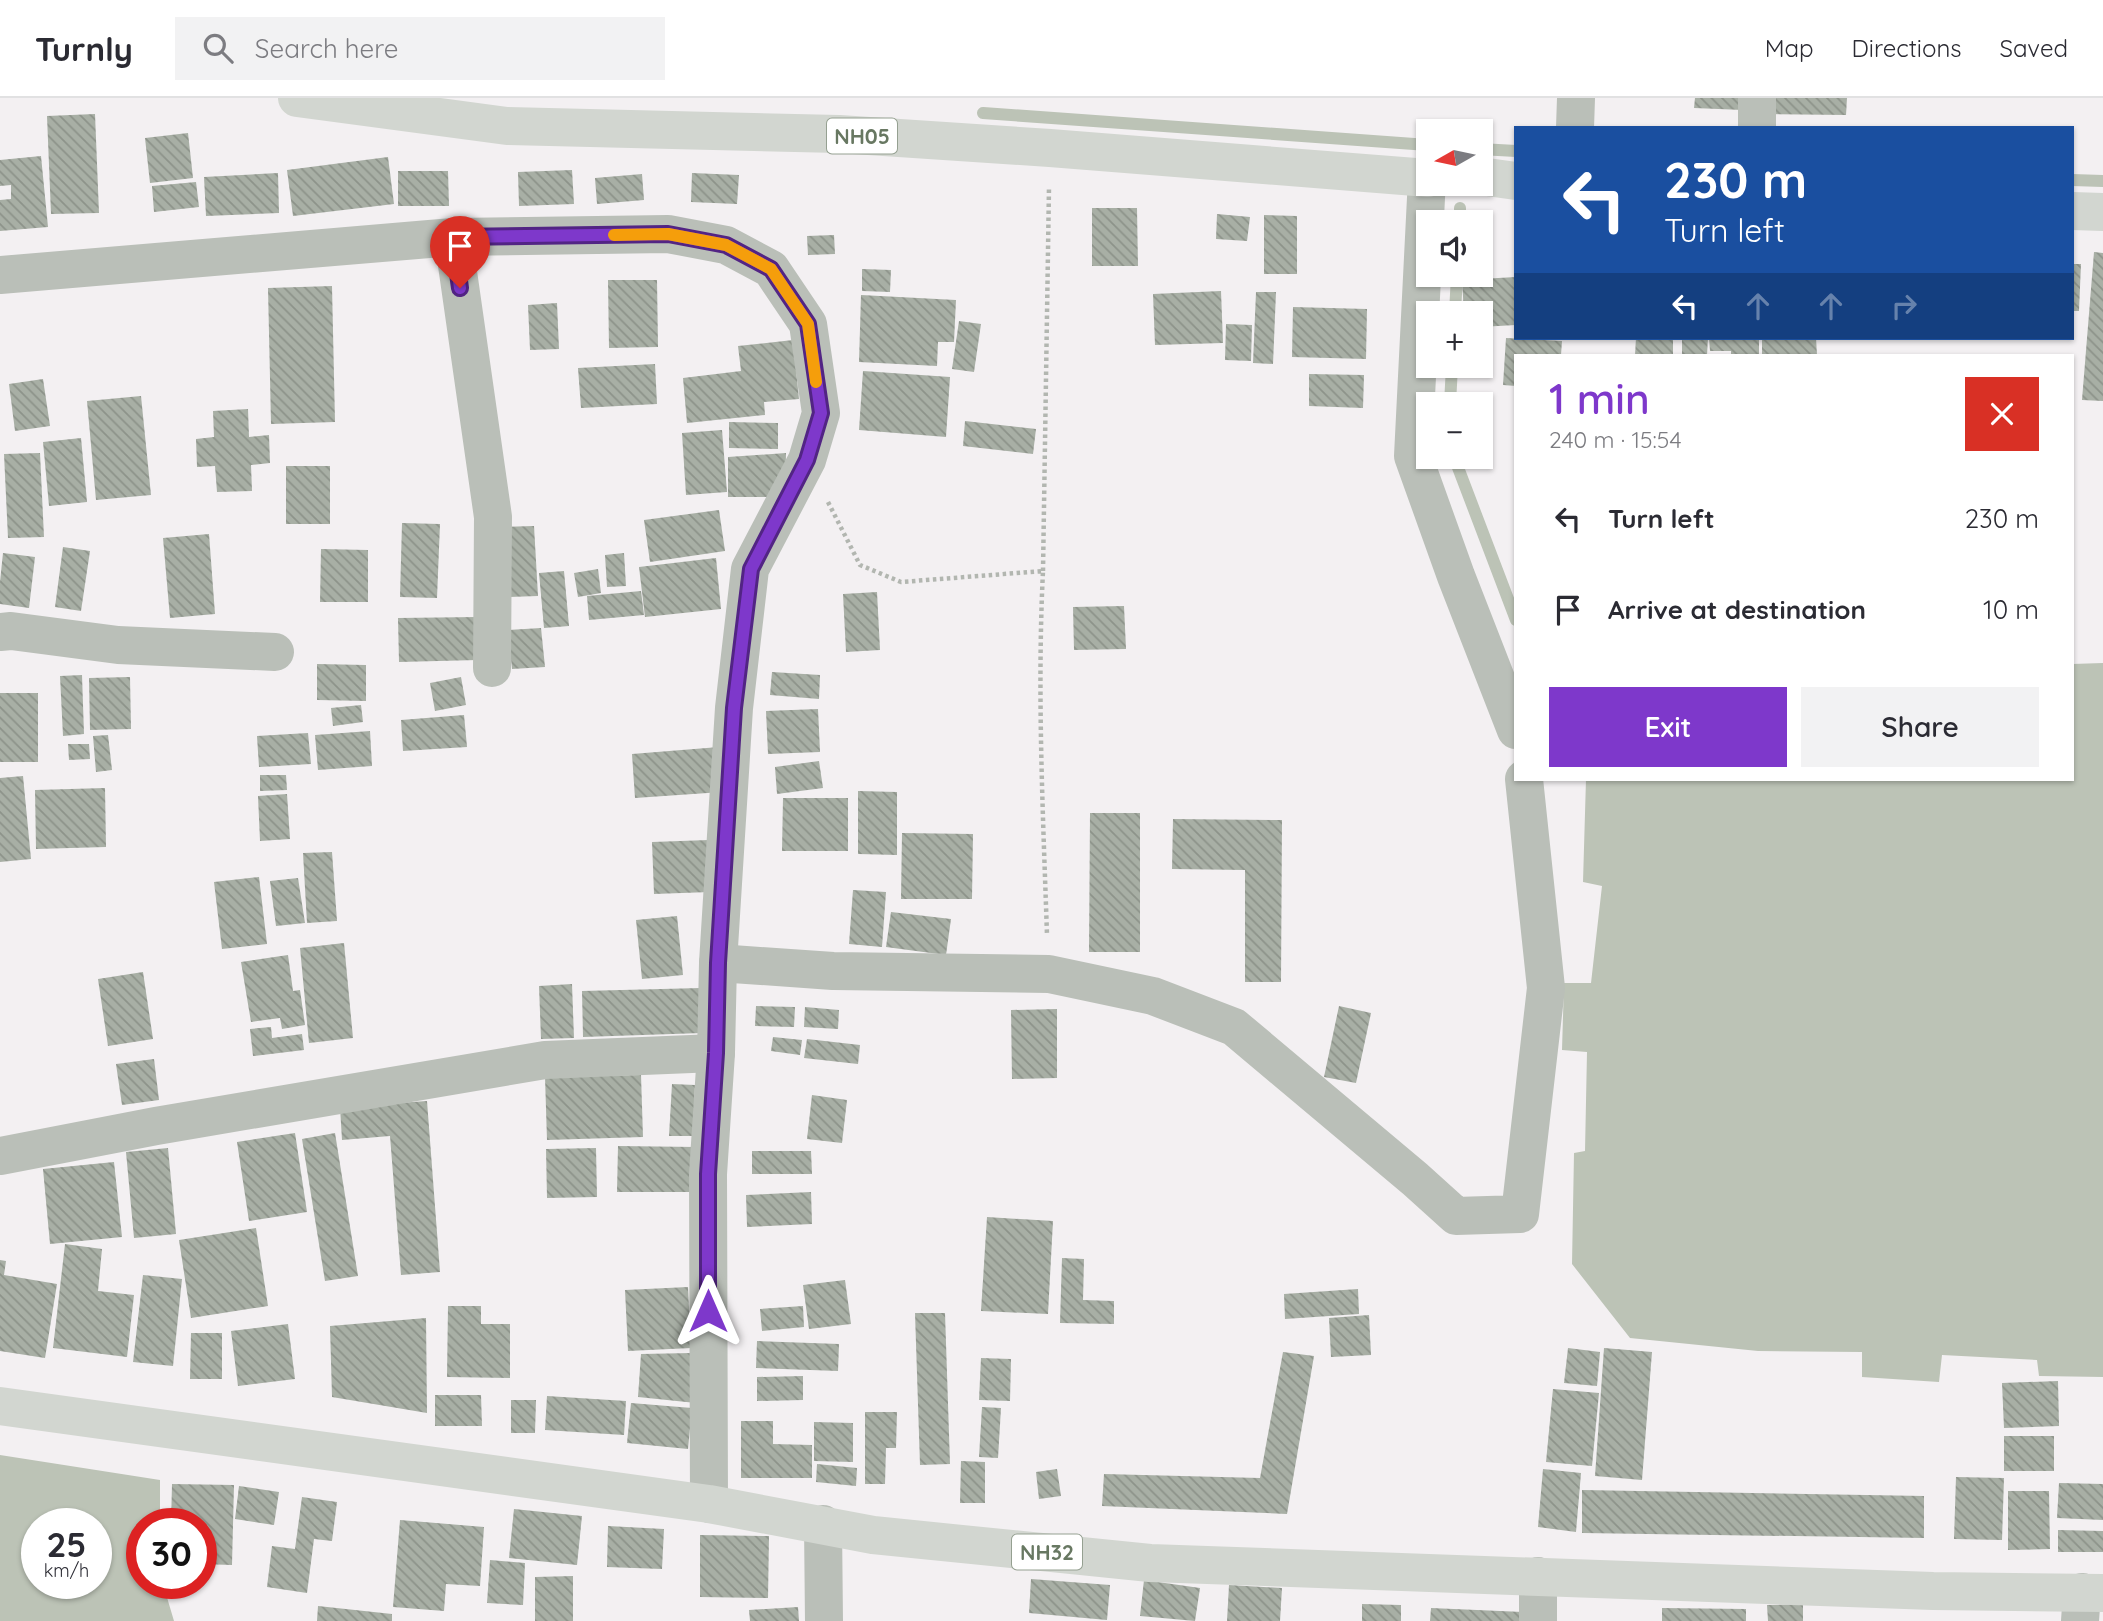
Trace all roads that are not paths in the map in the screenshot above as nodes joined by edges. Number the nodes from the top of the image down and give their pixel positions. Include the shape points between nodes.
1 (297, 98) edge
2 (1576, 98) edge
3 (1757, 98) edge
4 (1575, 126) edge
5 (1757, 126) edge
6 (1416, 177) edge
7 (1493, 178) edge
8 (1514, 181) edge
9 (1426, 196) edge
10 (2074, 211) edge
11 (2103, 212) edge
12 (453, 237) junction
13 (0, 275) edge
14 (0, 632) edge
15 (275, 652) dead end
16 (492, 668) dead end
17 (1514, 725) edge
18 (1524, 781) edge
19 (718, 963) junction
20 (716, 1053) junction
21 (0, 1156) edge
22 (0, 1406) edge
23 (709, 1504) junction
24 (823, 1524) junction
25 (1538, 1576) junction
26 (2088, 1602) edge
27 (824, 1621) edge
28 (1538, 1621) edge

1 - 6 main road, NH05 via 507,126 839,134
2 - 4 street
3 - 5 street
7 - 8 main road
9 - 17 street via 1413,456
10 - 11 main road
12 - 13 street
12 - 16 street via 492,517
12 - 19 street via 668,234 726,245 771,269 808,324 821,413 807,460 751,569 734,708
14 - 15 street via 118,645
18 - 19 street via 1546,988 1520,1214 1456,1216 1234,1027 1153,996 1049,974 833,971
19 - 20 street
20 - 21 street via 545,1060
20 - 23 street via 708,1174
22 - 23 main road, NH32
23 - 24 main road, NH32
24 - 25 main road, NH32 via 873,1535 1150,1563
24 - 27 street
25 - 26 main road, NH32 via 1933,1591
25 - 28 street

